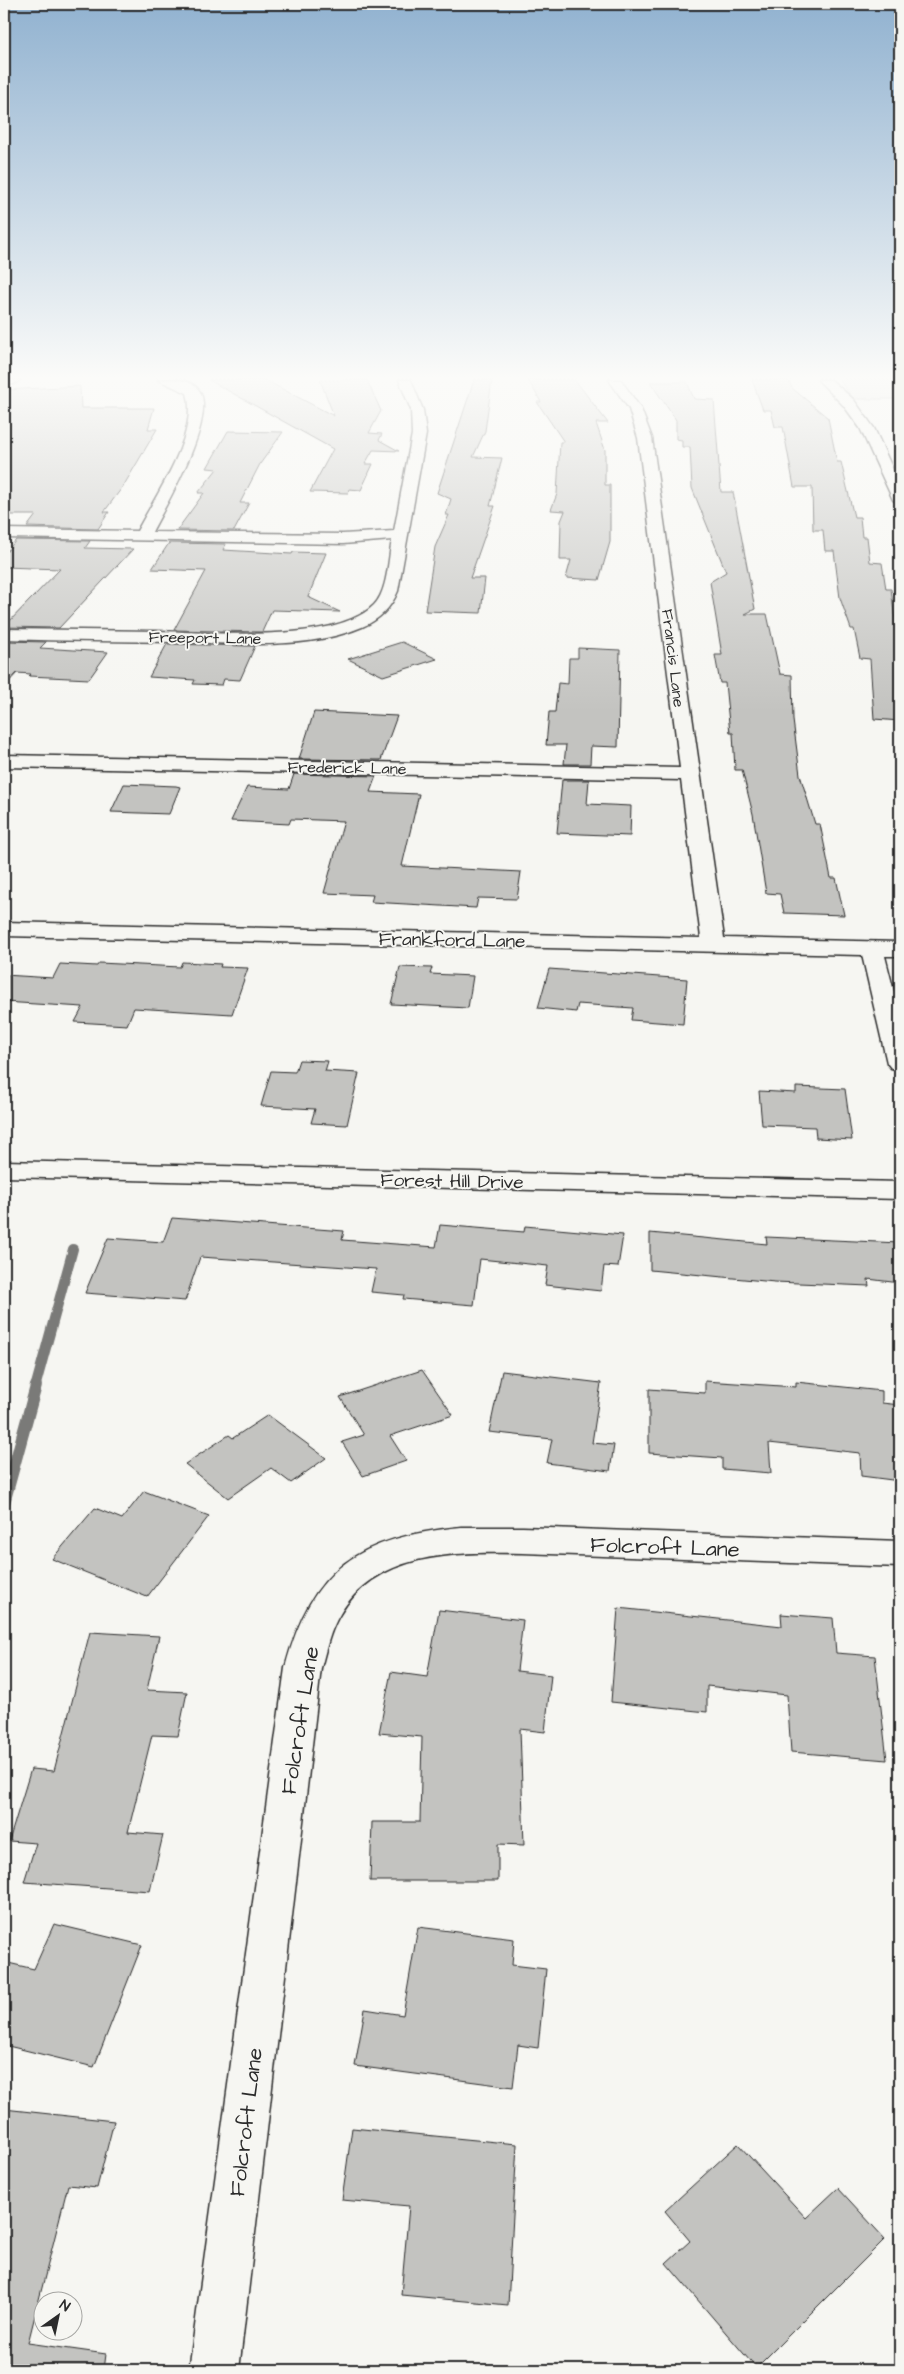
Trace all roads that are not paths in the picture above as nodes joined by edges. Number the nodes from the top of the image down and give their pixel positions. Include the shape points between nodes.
1 (165, 491) edge
2 (410, 491) edge
3 (653, 491) edge
4 (4, 534) edge
5 (401, 535) junction
6 (142, 536) junction
7 (4, 634) edge
8 (4, 761) edge
9 (690, 774) junction
10 (4, 929) edge
11 (713, 944) junction
12 (872, 948) junction
13 (900, 949) edge
14 (900, 1063) edge
15 (4, 1168) edge
16 (900, 1191) edge
17 (900, 1554) edge
18 (214, 2370) edge

1 - 6 street
2 - 5 street
3 - 9 street, Francis Lane
4 - 6 street
5 - 6 street via 343,539
5 - 7 street, Freeport Lane via 390,591 381,608 366,619 342,628 302,636 263,638
8 - 9 street, Frederick Lane
9 - 11 street, Francis Lane
10 - 11 street, Frankford Lane
11 - 12 street, Frankford Lane
12 - 13 street, Frankford Lane
12 - 14 street
15 - 16 street, Forest Hill Drive
17 - 18 street, Folcroft Lane via 449,1542 412,1546 381,1557 340,1586 320,1615 303,1668

